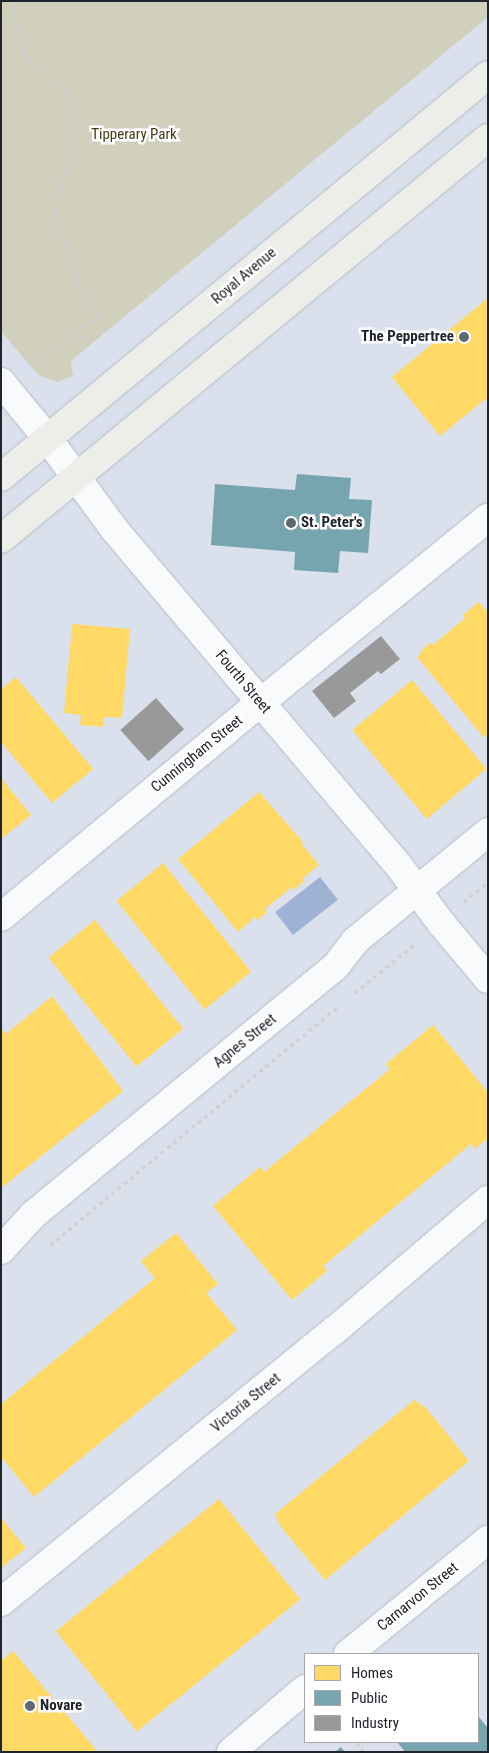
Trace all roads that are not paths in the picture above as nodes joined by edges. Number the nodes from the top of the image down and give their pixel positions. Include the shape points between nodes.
1 (488, 75) edge
2 (488, 138) edge
3 (1, 382) edge
4 (48, 439) junction
5 (1, 477) edge
6 (75, 477) junction
7 (488, 518) edge
8 (1, 539) edge
9 (261, 702) junction
10 (488, 832) edge
11 (418, 889) junction
12 (1, 917) edge
13 (488, 979) edge
14 (488, 1200) edge
15 (1, 1250) edge
16 (488, 1540) edge
17 (1, 1602) edge
18 (349, 1653) edge
19 (304, 1690) edge
20 (231, 1752) edge

1 - 4 main road, Royal Avenue
2 - 6 main road
3 - 4 street, Fourth Street
4 - 5 main road, Royal Avenue
4 - 6 street, Fourth Street
6 - 8 main road
6 - 9 street, Fourth Street via 114,529
7 - 9 street, Cunningham Street
9 - 11 street, Fourth Street
9 - 12 street, Cunningham Street
10 - 11 street, Agnes Street
11 - 13 street, Fourth Street via 441,923
11 - 15 street, Agnes Street via 355,941 335,967 34,1214
14 - 17 street, Victoria Street via 335,1330
16 - 18 street, Carnarvon Street
19 - 20 street

